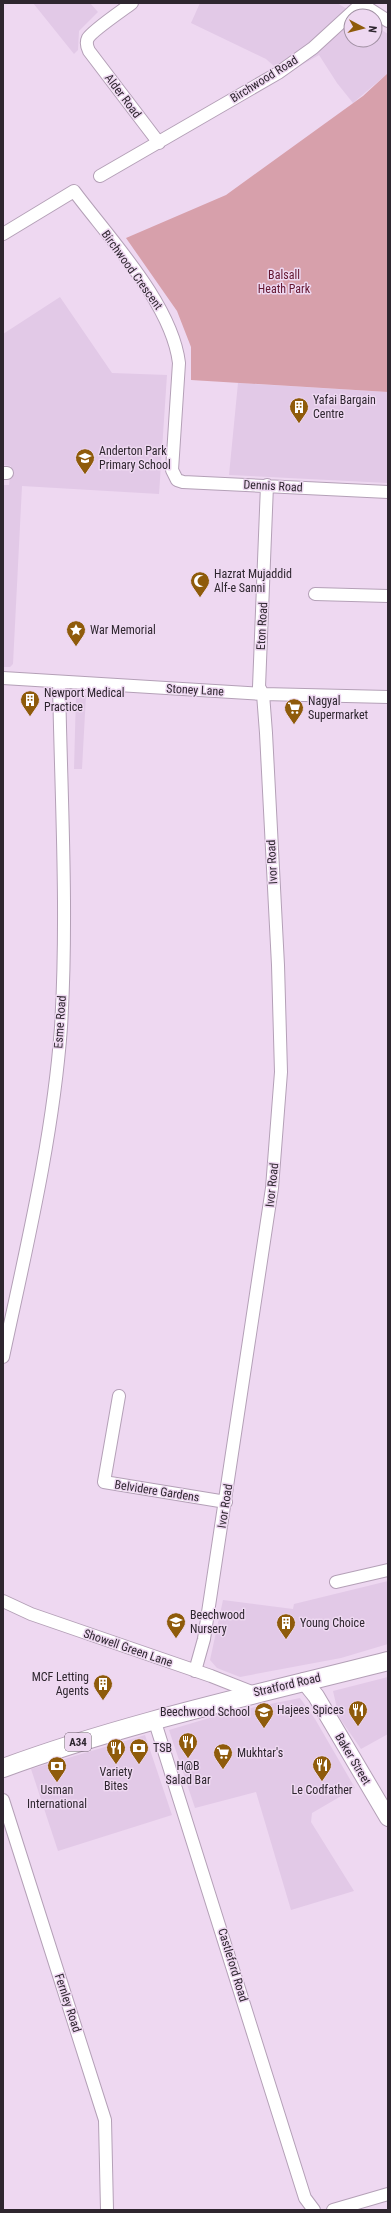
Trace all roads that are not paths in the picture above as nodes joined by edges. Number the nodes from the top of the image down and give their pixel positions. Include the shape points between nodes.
1 (132, 3) edge
2 (360, 3) edge
3 (388, 21) edge
4 (159, 143) junction
5 (100, 176) dead end
6 (3, 234) edge
7 (173, 462) joint
8 (267, 485) junction
9 (388, 492) edge
10 (315, 594) dead end
11 (388, 596) edge
12 (3, 678) edge
13 (59, 682) junction
14 (263, 694) junction
15 (388, 697) edge
16 (3, 1357) edge
17 (119, 1396) dead end
18 (226, 1502) junction
19 (388, 1570) edge
20 (336, 1582) dead end
21 (3, 1601) edge
22 (388, 1661) edge
23 (195, 1671) junction
24 (304, 1681) junction
25 (254, 1693) junction
26 (154, 1719) junction
27 (3, 1768) edge
28 (3, 1800) edge
29 (388, 1818) edge
30 (388, 2194) edge
31 (107, 2210) edge
32 (314, 2210) edge
33 (333, 2210) edge

1 - 4 street, Alder Road via 94,32 88,38 87,45
2 - 3 street
2 - 4 street, Birchwood Road via 313,48 278,73
4 - 5 street
6 - 7 street, Birchwood Crescent via 74,191 151,293 166,318 178,349
7 - 8 street, Dennis Road via 173,475 183,482
8 - 9 street, Dennis Road
8 - 14 street, Eton Road via 259,687
10 - 11 street
12 - 13 street, Stoney Lane
13 - 14 street, Stoney Lane
13 - 16 street, Esme Road via 65,952 61,1029 51,1115
14 - 15 street, Stoney Lane
14 - 18 street, Ivor Road via 278,965 281,1072 272,1188
17 - 18 street, Belvidere Gardens via 104,1482
18 - 23 street, Ivor Road via 204,1639
19 - 20 street
21 - 23 street, Showell Green Lane via 31,1614
22 - 24 highway, Stratford Road / A34
23 - 25 street, Showell Green Lane
24 - 25 highway, Stratford Road / A34
24 - 29 main road, Baker Street via 316,1696
25 - 26 highway, Stratford Road / A34
26 - 27 highway, Stratford Road / A34
26 - 32 street, Castleford Road via 306,2198
28 - 31 street, Fernley Road via 105,2120
30 - 33 street

